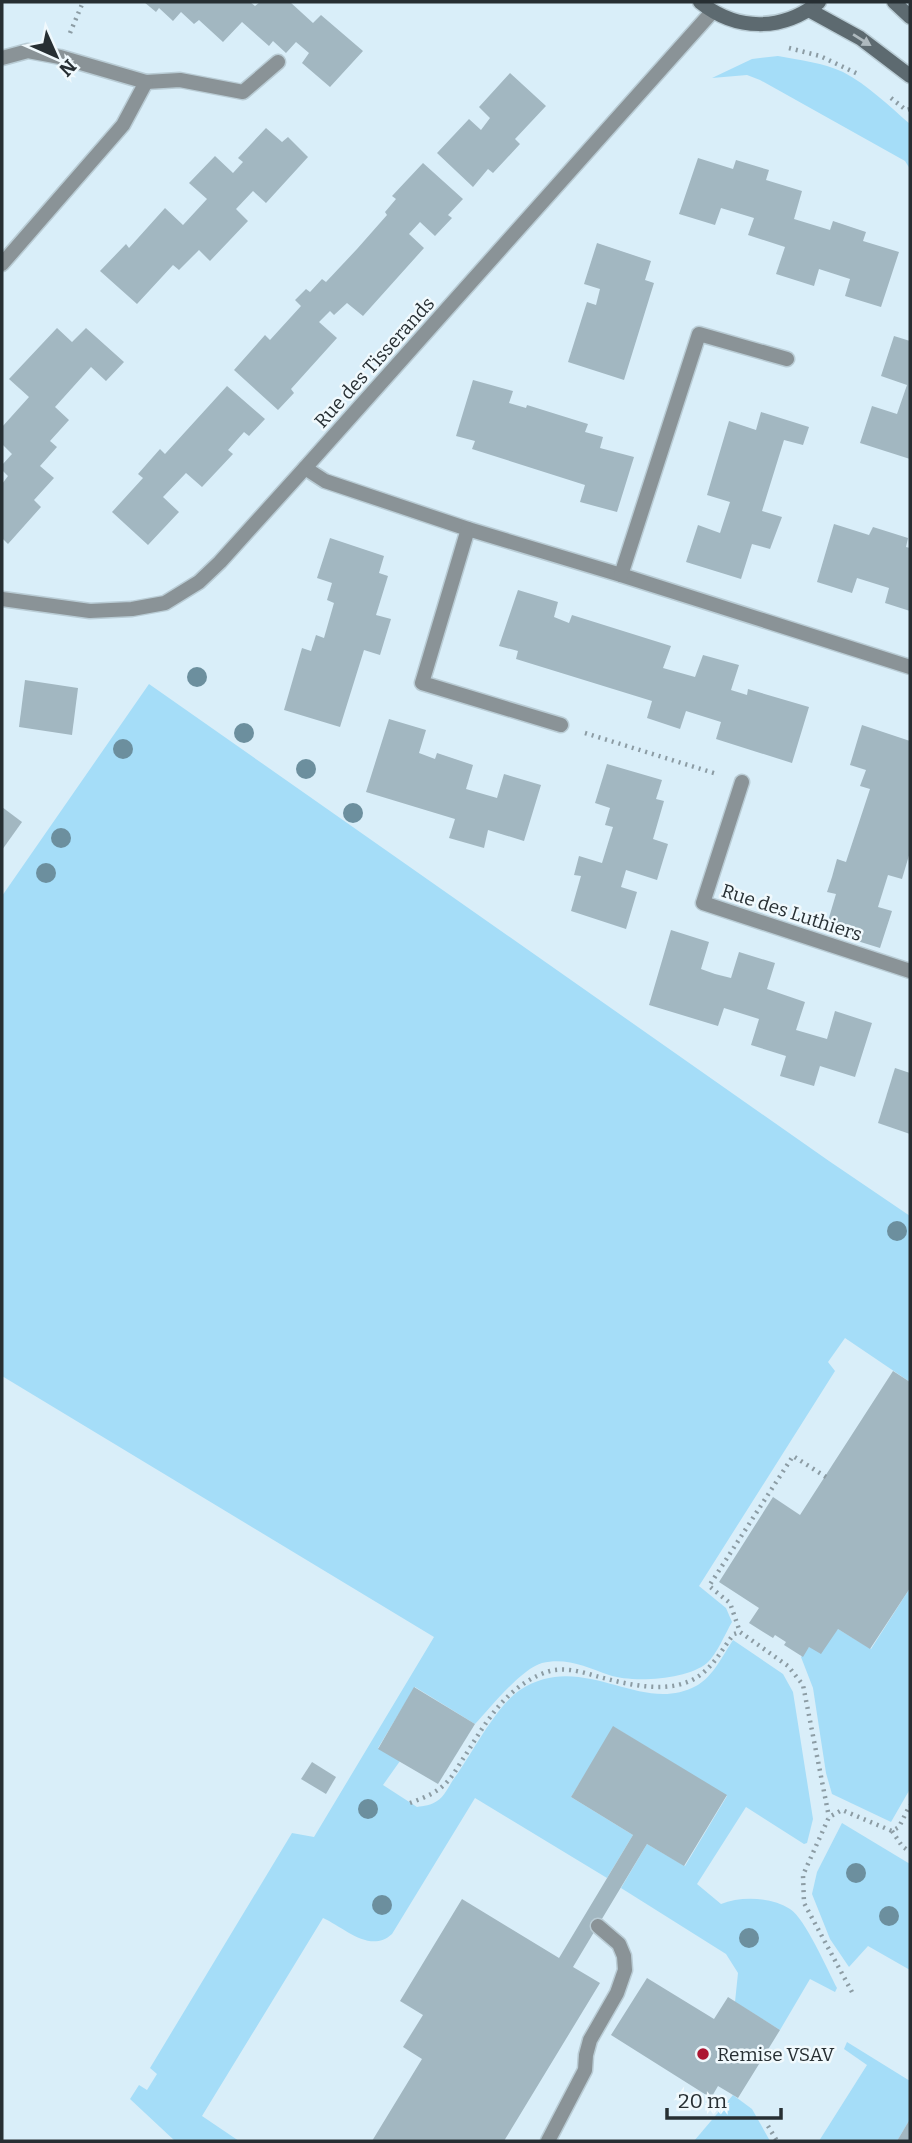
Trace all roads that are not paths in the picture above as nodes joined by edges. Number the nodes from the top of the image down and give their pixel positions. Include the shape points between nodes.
1 (700, 2) edge
2 (894, 2) edge
3 (814, 6) edge
4 (712, 12) junction
5 (910, 17) edge
6 (2, 57) edge
7 (278, 62) dead end
8 (910, 76) edge
9 (146, 82) junction
10 (2, 264) edge
11 (787, 359) dead end
12 (306, 468) junction
13 (468, 529) junction
14 (621, 575) junction
15 (2, 599) edge
16 (910, 667) edge
17 (561, 725) road end
18 (742, 782) road end
19 (910, 971) edge
20 (598, 1926) dead end
21 (548, 2141) edge

1 - 4 main road
2 - 5 main road
3 - 4 main road via 782,22 753,25
3 -> 8 main road
4 - 12 street, Rue des Tisserands
6 - 9 street via 28,51
7 - 9 street via 243,92 180,80
9 - 10 street via 123,125
11 - 14 street via 699,334
12 - 13 street via 325,481
12 - 15 street, Rue des Tisserands via 220,562 165,603 90,611
13 - 14 street
13 - 17 street via 422,683
14 - 16 street
18 - 19 street, Rue des Luthiers via 703,903
20 - 21 street via 619,1944 625,1970 590,2040 585,2070

